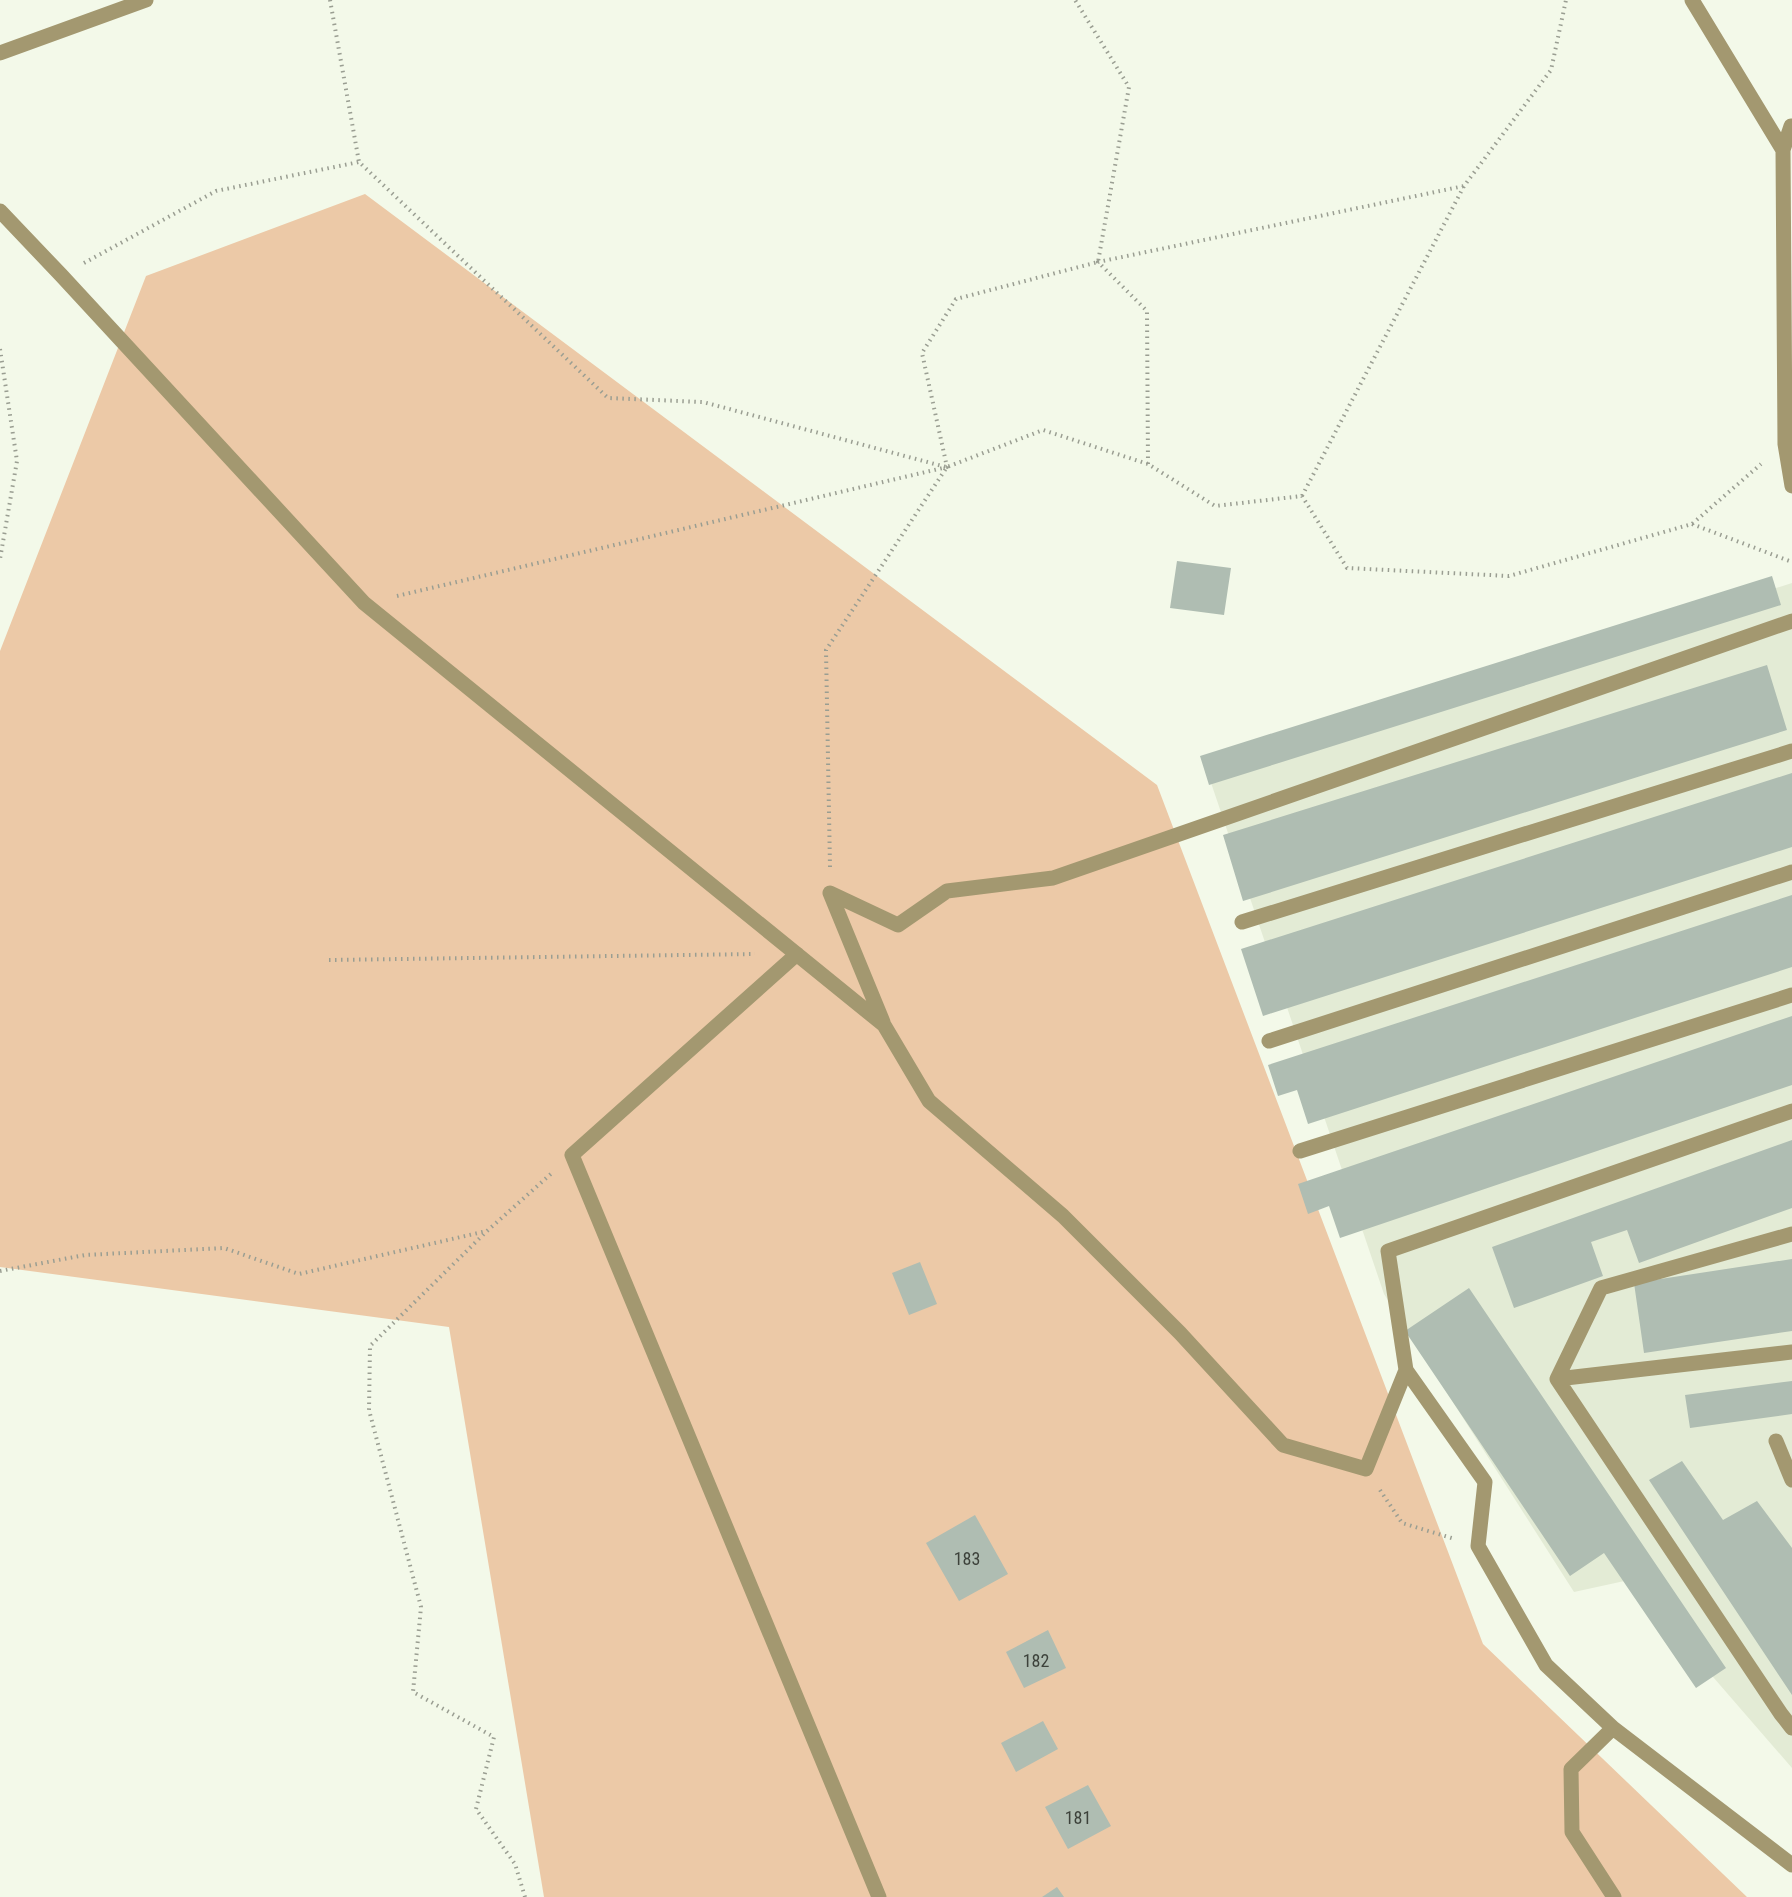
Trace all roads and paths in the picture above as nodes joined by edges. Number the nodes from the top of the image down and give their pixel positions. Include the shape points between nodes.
1 (146, 0) edge
2 (330, 0) edge
3 (1075, 0) edge
4 (1566, 0) edge
5 (1692, 0) edge
6 (0, 53) edge
7 (1791, 126) edge
8 (1783, 150) junction
9 (359, 162) junction
10 (1464, 186) junction
11 (0, 211) edge
12 (1098, 262) junction
13 (61, 275) junction
14 (0, 349) edge
15 (1788, 446) edge
16 (1148, 464) junction
17 (947, 467) junction
18 (1792, 486) edge
19 (1302, 496) junction
20 (1692, 524) junction
21 (0, 559) edge
22 (1792, 562) edge
23 (364, 603) junction
24 (1792, 621) edge
25 (1792, 751) edge
26 (1792, 872) edge
27 (830, 893) junction
28 (1242, 922) dead end
29 (797, 954) junction
30 (329, 960) dead end
31 (1792, 995) edge
32 (884, 1024) junction
33 (1269, 1041) dead end
34 (1792, 1111) edge
35 (1300, 1151) dead end
36 (572, 1155) junction
37 (488, 1231) junction
38 (1792, 1234) edge
39 (0, 1271) edge
40 (1792, 1352) edge
41 (1406, 1370) junction
42 (1557, 1379) junction
43 (1776, 1441) dead end
44 (1366, 1468) junction
45 (1792, 1480) edge
46 (1478, 1546) junction
47 (1612, 1728) junction
48 (1792, 1728) edge
49 (1792, 1865) edge
50 (525, 1897) edge
51 (879, 1897) edge
52 (1614, 1897) edge

1 - 6 lane
2 - 9 path
3 - 12 path via 1129,87
4 - 10 path via 1551,70
5 - 8 lane
7 - 8 lane
8 - 15 lane
9 - 13 path via 216,191
9 - 17 path via 608,398 703,402
10 - 12 path
10 - 19 path
11 - 13 lane
12 - 16 path via 1148,312
12 - 17 path via 956,299 922,353
13 - 23 lane
14 - 21 path via 17,461
15 - 18 lane
15 - 20 path
16 - 17 path via 1043,430
16 - 19 path via 1215,506
17 - 23 path
17 - 27 path via 826,650
19 - 20 path via 1347,568 1509,576
20 - 22 path
23 - 29 lane
24 - 27 lane via 1053,878 947,891 898,925
25 - 28 lane
26 - 33 lane
27 - 32 lane
29 - 30 path
29 - 32 lane
29 - 36 lane
31 - 35 lane
32 - 44 lane via 929,1101 1063,1216 1180,1333 1283,1445
34 - 41 lane via 1388,1251
36 - 37 path
36 - 51 lane
37 - 39 path via 299,1274 224,1248 85,1255
37 - 50 path via 370,1346 369,1410 421,1607 413,1692 494,1737 476,1809 515,1864
38 - 42 lane via 1601,1288
40 - 42 lane
41 - 44 lane
41 - 46 lane via 1485,1482
42 - 48 lane
43 - 45 lane
44 - 46 path via 1402,1523
46 - 47 lane via 1546,1665
47 - 49 lane
47 - 52 lane via 1571,1769 1572,1832

